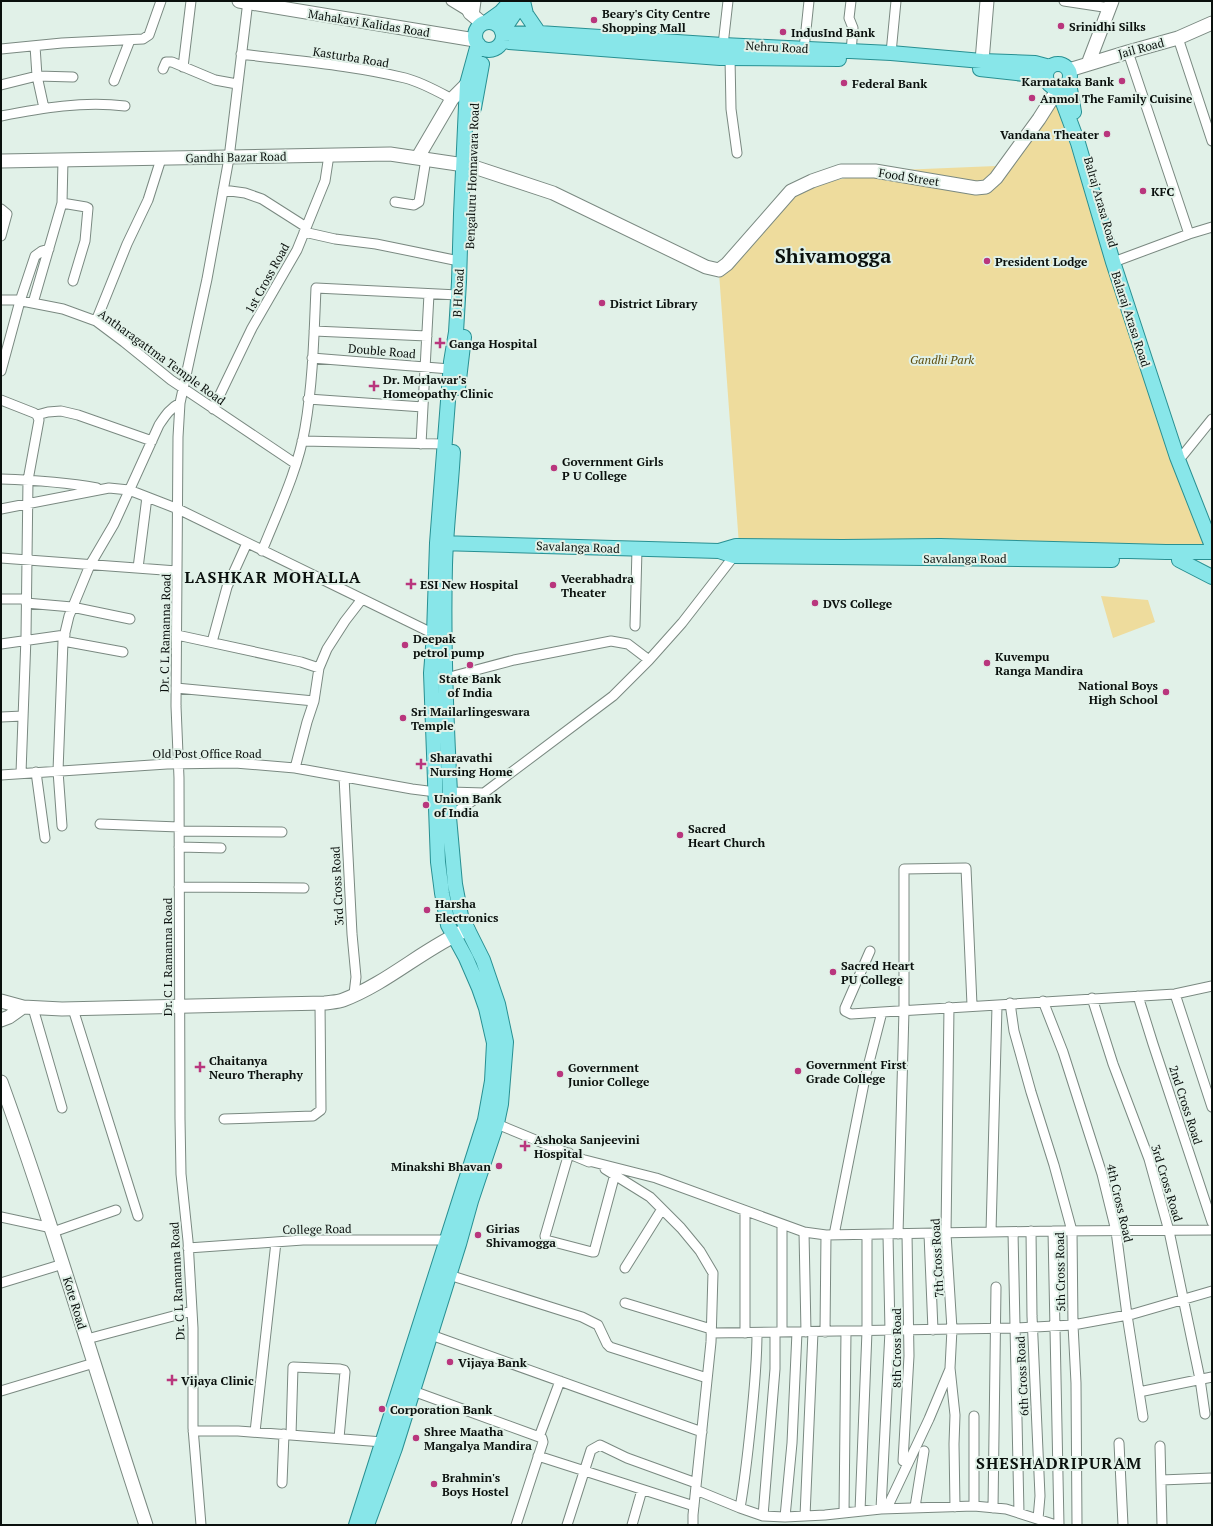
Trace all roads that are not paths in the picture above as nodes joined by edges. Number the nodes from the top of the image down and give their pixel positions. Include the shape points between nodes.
1 (161, 1) edge
2 (191, 1) edge
3 (451, 1) edge
4 (476, 1) edge
5 (511, 1) edge
6 (523, 1) edge
7 (728, 1) edge
8 (809, 1) edge
9 (851, 1) edge
10 (896, 1) edge
11 (987, 1) edge
12 (1064, 1) edge
13 (245, 2) edge
14 (1111, 4) edge
15 (475, 15) edge
16 (1212, 23) edge
17 (539, 33) junction
18 (502, 36) junction
19 (1178, 38) junction
20 (130, 40) junction
21 (480, 45) junction
22 (723, 45) junction
23 (35, 46) junction
24 (804, 48) junction
25 (1, 49) edge
26 (851, 52) junction
27 (1128, 52) junction
28 (891, 53) junction
29 (241, 54) junction
30 (730, 58) junction
31 (982, 61) junction
32 (1088, 64) junction
33 (183, 67) junction
34 (163, 69) dead end
35 (1048, 73) junction
36 (37, 76) junction
37 (73, 77) dead end
38 (114, 81) dead end
39 (1065, 81) junction
40 (237, 84) junction
41 (467, 84) junction
42 (1, 85) edge
43 (452, 99) junction
44 (125, 106) dead end
45 (44, 108) junction
46 (1, 116) edge
47 (1212, 141) edge
48 (737, 153) dead end
49 (329, 155) junction
50 (229, 158) junction
51 (422, 158) junction
52 (161, 159) junction
53 (63, 160) junction
54 (1, 161) edge
55 (467, 165) junction
56 (223, 190) junction
57 (395, 202) dead end
58 (62, 203) junction
59 (1, 209) edge
60 (1212, 227) edge
61 (305, 230) junction
62 (1189, 234) junction
63 (1, 236) edge
64 (49, 249) junction
65 (1118, 260) junction
66 (459, 261) junction
67 (73, 282) dead end
68 (429, 294) junction
69 (458, 295) junction
70 (1, 300) edge
71 (20, 300) junction
72 (33, 303) junction
73 (96, 322) junction
74 (314, 331) junction
75 (427, 336) junction
76 (312, 358) junction
77 (426, 367) junction
78 (450, 369) junction
79 (1, 371) edge
80 (183, 388) junction
81 (1, 400) edge
82 (308, 400) junction
83 (180, 403) junction
84 (423, 407) junction
85 (213, 409) junction
86 (37, 415) junction
87 (1212, 419) edge
88 (152, 441) junction
89 (302, 441) junction
90 (421, 444) junction
91 (444, 444) junction
92 (1180, 456) junction
93 (296, 464) junction
94 (1, 479) edge
95 (28, 480) junction
96 (103, 489) junction
97 (128, 490) junction
98 (147, 497) junction
99 (28, 504) junction
100 (1, 509) edge
101 (178, 509) junction
102 (1208, 525) edge
103 (247, 543) junction
104 (442, 543) junction
105 (1212, 546) edge
106 (637, 549) junction
107 (262, 551) junction
108 (735, 551) junction
109 (1212, 552) edge
110 (1183, 556) junction
111 (1, 558) edge
112 (1212, 558) edge
113 (27, 560) junction
114 (90, 565) junction
115 (138, 568) junction
116 (177, 571) junction
117 (1212, 577) edge
118 (1, 599) edge
119 (362, 599) junction
120 (26, 601) junction
121 (72, 607) junction
122 (130, 619) dead end
123 (635, 626) dead end
124 (434, 634) junction
125 (177, 635) junction
126 (64, 638) junction
127 (26, 640) junction
128 (212, 642) junction
129 (1, 644) edge
130 (123, 652) dead end
131 (649, 660) junction
132 (319, 668) junction
133 (446, 678) junction
134 (176, 688) junction
135 (314, 701) junction
136 (23, 716) junction
137 (1, 717) edge
138 (178, 764) junction
139 (295, 768) junction
140 (58, 771) junction
141 (36, 772) junction
142 (21, 774) junction
143 (1, 775) edge
144 (344, 777) junction
145 (443, 792) junction
146 (484, 793) junction
147 (449, 817) junction
148 (100, 824) dead end
149 (62, 826) dead end
150 (179, 829) junction
151 (282, 832) dead end
152 (45, 838) dead end
153 (179, 847) junction
154 (221, 848) dead end
155 (179, 888) junction
156 (304, 888) dead end
157 (468, 929) junction
158 (454, 935) junction
159 (870, 951) dead end
160 (1211, 989) edge
161 (354, 994) junction
162 (1175, 994) junction
163 (1138, 996) junction
164 (1092, 998) junction
165 (1, 1001) edge
166 (1043, 1001) junction
167 (1010, 1003) junction
168 (320, 1004) junction
169 (180, 1006) junction
170 (972, 1006) junction
171 (997, 1006) junction
172 (950, 1007) junction
173 (28, 1008) junction
174 (73, 1009) junction
175 (904, 1010) junction
176 (882, 1012) junction
177 (1, 1020) edge
178 (1, 1082) edge
179 (1212, 1107) edge
180 (62, 1108) dead end
181 (224, 1119) dead end
182 (491, 1121) junction
183 (569, 1153) junction
184 (585, 1160) junction
185 (615, 1174) junction
186 (662, 1209) junction
187 (116, 1210) dead end
188 (745, 1211) junction
189 (138, 1216) dead end
190 (1, 1217) edge
191 (1212, 1222) edge
192 (782, 1225) junction
193 (53, 1230) junction
194 (1053, 1230) junction
195 (1212, 1230) edge
196 (1031, 1231) junction
197 (1072, 1231) junction
198 (1116, 1231) junction
199 (1169, 1231) junction
200 (804, 1232) junction
201 (991, 1232) junction
202 (1014, 1232) junction
203 (898, 1234) junction
204 (929, 1234) junction
205 (946, 1234) junction
206 (830, 1235) junction
207 (867, 1235) junction
208 (446, 1240) junction
209 (276, 1242) junction
210 (188, 1248) junction
211 (63, 1264) junction
212 (625, 1268) dead end
213 (449, 1275) junction
214 (1, 1283) edge
215 (996, 1287) dead end
216 (1212, 1291) edge
217 (1184, 1299) junction
218 (625, 1303) dead end
219 (192, 1311) junction
220 (1127, 1315) junction
221 (1073, 1325) junction
222 (1055, 1326) junction
223 (1032, 1327) junction
224 (995, 1328) junction
225 (1015, 1328) junction
226 (952, 1329) junction
227 (890, 1330) junction
228 (909, 1330) junction
229 (933, 1330) junction
230 (711, 1331) junction
231 (846, 1331) junction
232 (867, 1331) junction
233 (778, 1332) junction
234 (805, 1332) junction
235 (825, 1332) junction
236 (745, 1333) junction
237 (757, 1333) junction
238 (430, 1335) junction
239 (86, 1339) junction
240 (94, 1363) junction
241 (950, 1368) junction
242 (1212, 1377) edge
243 (706, 1378) junction
244 (1200, 1379) junction
245 (560, 1381) junction
246 (1, 1391) edge
247 (413, 1391) junction
248 (1139, 1392) junction
249 (1205, 1414) dead end
250 (974, 1416) dead end
251 (1143, 1417) dead end
252 (193, 1431) junction
253 (255, 1432) junction
254 (702, 1432) junction
255 (288, 1435) junction
256 (539, 1437) junction
257 (339, 1438) junction
258 (383, 1442) junction
259 (1119, 1443) dead end
260 (1160, 1446) dead end
261 (924, 1451) dead end
262 (538, 1456) junction
263 (903, 1461) dead end
264 (585, 1471) junction
265 (1212, 1478) edge
266 (1161, 1480) junction
267 (282, 1483) dead end
268 (696, 1486) junction
269 (642, 1490) junction
270 (694, 1506) junction
271 (974, 1506) junction
272 (915, 1507) junction
273 (955, 1507) junction
274 (740, 1508) junction
275 (993, 1508) junction
276 (884, 1509) junction
277 (860, 1511) junction
278 (844, 1513) junction
279 (1019, 1513) junction
280 (763, 1516) junction
281 (805, 1516) junction
282 (785, 1517) junction
283 (1038, 1519) junction
284 (146, 1525) edge
285 (201, 1525) edge
286 (356, 1525) edge
287 (367, 1525) edge
288 (516, 1525) edge
289 (567, 1525) edge
290 (632, 1525) edge
291 (693, 1525) edge
292 (1058, 1525) edge
293 (1078, 1525) edge
294 (1123, 1525) edge
295 (1162, 1525) edge

1 - 20 street via 148,35 143,39
2 - 33 street
3 - 15 street
4 - 15 street
5 - 15 main road via 501,12
6 - 17 main road via 526,14
6 - 18 main road
7 - 22 street
8 - 24 street
9 - 26 street
10 - 28 street
11 - 31 street
12 - 14 street
13 - 21 street, Mahakavi Kalidas Road
13 - 29 street, Dr. C L Ramanna Road
14 - 32 street
15 - 18 main road via 497,24
15 - 21 main road
16 - 19 street, Jail Road
17 - 18 main road, Nehru Road
17 - 22 main road, Nehru Road
18 - 21 main road via 495,48
18 - 30 main road, Nehru Road
19 - 27 street, Jail Road
19 - 47 street
20 - 23 street
20 - 38 street
21 - 41 main road, B H Road
21 - 55 main road, Bengaluru Honnavara Road
22 - 24 main road, Nehru Road
23 - 25 street
23 - 36 street
24 - 26 main road, Nehru Road
26 - 28 main road, Nehru Road
27 - 32 street, Jail Road
27 - 62 street
28 - 31 main road, Nehru Road
29 - 40 street, Dr. C L Ramanna Road
29 - 43 street, Kasturba Road via 344,67 406,79
30 - 35 main road, Nehru Road via 891,60 1033,75
30 - 48 street via 731,109
31 - 35 main road, Nehru Road via 1035,63
32 - 39 street, Jail Road
33 - 34 street via 166,62
33 - 40 street via 216,80
35 - 39 main road via 1050,86
35 - 39 main road via 1059,64 1064,65
36 - 37 street
36 - 42 street
36 - 45 street
39 - 55 street, Food Street via 996,178 986,187 976,188 875,171 841,171 790,191 719,270 552,193
39 - 65 main road, Balraj Arasa Road
39 - 92 main road, Balaraj Arasa Road via 1078,143 1113,262
40 - 50 street, Dr. C L Ramanna Road
41 - 43 street
41 - 55 main road, B H Road
43 - 51 street
44 - 45 street via 89,103
45 - 46 street
49 - 50 street, Gandhi Bazar Road
49 - 51 street, Gandhi Bazar Road via 390,154
49 - 61 street, 1st Cross Road via 325,181
50 - 52 street, Gandhi Bazar Road
50 - 56 street, Dr. C L Ramanna Road
51 - 55 street, Gandhi Bazar Road
51 - 57 street via 419,202 414,205
52 - 53 street, Gandhi Bazar Road
52 - 73 street via 148,200 127,244
53 - 54 street, Gandhi Bazar Road
53 - 58 street
55 - 66 main road, B H Road
55 - 104 main road, Bengaluru Honnavara Road via 468,282
56 - 61 street via 245,193 262,200
56 - 80 street, Dr. C L Ramanna Road
58 - 64 street
58 - 67 street via 88,208 85,241
59 - 63 street via 7,214
60 - 62 street
61 - 66 street via 335,239 376,244
61 - 85 street, 1st Cross Road via 288,267 252,328
62 - 65 street
64 - 71 street via 35,256
64 - 72 street
65 - 92 main road, Balraj Arasa Road
66 - 69 main road, B H Road
68 - 69 street
68 - 74 street via 316,288
68 - 75 street
69 - 78 main road, B H Road
70 - 71 street, Antharagattma Temple Road
71 - 72 street, Antharagattma Temple Road
71 - 79 street
72 - 73 street, Antharagattma Temple Road via 63,309
73 - 80 street, Antharagattma Temple Road
74 - 75 street
74 - 76 street
75 - 77 street
76 - 77 street, Double Road
76 - 82 street
77 - 78 street, Double Road
77 - 84 street
78 - 91 main road, B H Road
80 - 83 street, Dr. C L Ramanna Road
80 - 85 street, Antharagattma Temple Road
81 - 86 street
82 - 84 street
82 - 89 street
83 - 88 street via 174,406 159,425
83 - 101 street, Dr. C L Ramanna Road
84 - 90 street
85 - 93 street, Antharagattma Temple Road
86 - 88 street via 61,411
86 - 95 street via 39,420
87 - 92 street
88 - 97 street
89 - 90 street
89 - 93 street
90 - 91 street
91 - 104 main road, B H Road
92 - 102 main road, Balraj Arasa Road
93 - 107 street
94 - 95 street
95 - 96 street
95 - 99 street
96 - 97 street
96 - 99 street
97 - 98 street
97 - 114 street via 114,524
98 - 101 street
98 - 115 street
99 - 100 street
99 - 113 street
101 - 103 street
101 - 116 street, Dr. C L Ramanna Road
102 - 105 main road
102 - 110 main road
103 - 107 street
103 - 128 street via 227,587
104 - 106 main road, Savalanga Road
104 - 124 main road
104 - 133 main road
106 - 108 main road, Savalanga Road
106 - 123 street
107 - 119 street
108 - 110 main road, Savalanga Road
108 - 131 street via 682,623
109 - 110 main road, Savalanga Road
110 - 112 main road, Savalanga Road
110 - 117 main road
111 - 113 street
113 - 114 street
113 - 120 street
114 - 115 street
114 - 121 street
115 - 116 street
116 - 125 street, Dr. C L Ramanna Road
118 - 120 street
119 - 124 street
119 - 132 street via 327,649
120 - 121 street
120 - 127 street
121 - 122 street
121 - 126 street
124 - 145 main road via 431,673
125 - 128 street
125 - 134 street, Dr. C L Ramanna Road
126 - 127 street
126 - 130 street
126 - 140 street
127 - 129 street
127 - 136 street
128 - 132 street
131 - 133 street via 628,644 611,641 514,660
131 - 146 street via 613,696
132 - 135 street
133 - 145 main road
134 - 135 street
134 - 138 street, Dr. C L Ramanna Road
135 - 139 street
136 - 137 street
136 - 142 street
138 - 139 street, Old Post Office Road via 235,763
138 - 140 street, Old Post Office Road
138 - 150 street, Dr. C L Ramanna Road
139 - 144 street, Old Post Office Road
140 - 141 street, Old Post Office Road
140 - 149 street
141 - 142 street, Old Post Office Road
141 - 152 street
142 - 143 street, Old Post Office Road
144 - 145 street, Old Post Office Road
144 - 161 street, 3rd Cross Road via 356,977
145 - 146 street, Old Post Office Road
145 - 147 main road
145 - 158 main road via 438,862 448,925
146 - 147 street
147 - 157 main road via 455,884 461,916
148 - 150 street
150 - 151 street
150 - 153 street, Dr. C L Ramanna Road
153 - 154 street
153 - 155 street, Dr. C L Ramanna Road
155 - 156 street
155 - 169 street, Dr. C L Ramanna Road
157 - 158 street
157 - 182 main road via 483,960 498,1004 506,1042 501,1104
158 - 161 street
158 - 182 main road via 479,988 494,1043
159 - 176 street via 845,1008 851,1014
160 - 162 street
161 - 168 street via 343,1000
162 - 163 street
162 - 179 street
163 - 164 street
163 - 191 street, 2nd Cross Road
164 - 166 street
164 - 199 street, 3rd Cross Road via 1149,1159
165 - 173 street
166 - 167 street
166 - 198 street, 4th Cross Road via 1063,1052 1102,1174
167 - 171 street
167 - 197 street, 5th Cross Road via 1014,1031 1030,1092
168 - 169 street
168 - 181 street via 319,1113 313,1116
169 - 174 street
169 - 210 street, Dr. C L Ramanna Road via 181,1174
170 - 171 street
170 - 172 street
170 - 175 street, 8th Cross Road via 966,868 904,869
171 - 201 street
172 - 175 street
172 - 205 street, 7th Cross Road
173 - 174 street
173 - 177 street
173 - 180 street
174 - 189 street
175 - 176 street
175 - 203 street, 8th Cross Road
176 - 206 street
178 - 193 street, Kote Road
182 - 183 street
182 - 208 main road
182 - 213 main road
183 - 184 street
183 - 185 street via 546,1240 594,1252
184 - 185 street
184 - 188 street via 656,1178
185 - 186 street via 650,1197
186 - 212 street
186 - 230 street via 700,1250 714,1273
187 - 193 street
188 - 192 street
188 - 236 street
190 - 193 street
192 - 200 street
192 - 233 street
193 - 211 street, Kote Road
194 - 196 street
194 - 197 street
194 - 222 street
195 - 199 street
196 - 202 street
196 - 223 street, 6th Cross Road
197 - 198 street
197 - 221 street, 5th Cross Road
198 - 199 street
198 - 220 street, 4th Cross Road
199 - 217 street, 3rd Cross Road
200 - 206 street
200 - 234 street
201 - 202 street
201 - 205 street
202 - 225 street
203 - 204 street
203 - 207 street
203 - 227 street
203 - 228 street, 8th Cross Road
204 - 205 street
204 - 229 street
205 - 226 street, 7th Cross Road
206 - 207 street
206 - 235 street
207 - 232 street
208 - 209 street, College Road
208 - 258 main road
209 - 210 street, College Road
209 - 253 street
210 - 219 street, Dr. C L Ramanna Road
211 - 214 street
211 - 239 street, Kote Road
213 - 238 main road
213 - 243 street via 582,1317 598,1325 610,1347
215 - 224 street
216 - 217 street
217 - 220 street
217 - 244 street, 3rd Cross Road
218 - 230 street
219 - 239 street
219 - 252 street, Dr. C L Ramanna Road
220 - 221 street
220 - 248 street, 4th Cross Road
221 - 222 street
221 - 293 street, 5th Cross Road
222 - 223 street
222 - 292 street
223 - 225 street
223 - 283 street, 6th Cross Road via 1040,1496
224 - 225 street
224 - 226 street
224 - 275 street
225 - 279 street
226 - 229 street
226 - 241 street, 7th Cross Road
227 - 228 street
227 - 232 street
227 - 276 street
228 - 229 street
228 - 263 street, 8th Cross Road
230 - 236 street
230 - 243 street
231 - 232 street
231 - 235 street
231 - 278 street
232 - 277 street
233 - 234 street
233 - 237 street
233 - 280 street
234 - 235 street
234 - 281 street
234 - 282 street
236 - 237 street
237 - 274 street via 745,1484
238 - 245 street
238 - 247 main road
239 - 240 street, Kote Road
240 - 246 street
240 - 284 street, Kote Road
241 - 273 street, 7th Cross Road via 955,1415
241 - 276 street via 929,1419
242 - 244 street
243 - 254 street
244 - 248 street
244 - 249 street, 3rd Cross Road
245 - 254 street
245 - 256 street
247 - 256 street
247 - 287 main road
248 - 251 street, 4th Cross Road
250 - 271 street
252 - 253 street
252 - 285 street, Dr. C L Ramanna Road
253 - 255 street
254 - 268 street
255 - 257 street
255 - 257 street via 293,1367 340,1369 345,1372
255 - 267 street
256 - 262 street via 543,1442
257 - 258 street
258 - 286 main road
259 - 294 street
260 - 266 street
261 - 272 street
262 - 264 street
262 - 288 street
264 - 268 street via 591,1450 600,1446
264 - 269 street
264 - 289 street
265 - 266 street
266 - 295 street
268 - 270 street
268 - 274 street
269 - 270 street
269 - 290 street
270 - 291 street
271 - 273 street
271 - 275 street
272 - 273 street
272 - 276 street
274 - 280 street
275 - 279 street
276 - 277 street
277 - 278 street
278 - 281 street
279 - 283 street
280 - 282 street
281 - 282 street
283 - 292 street

